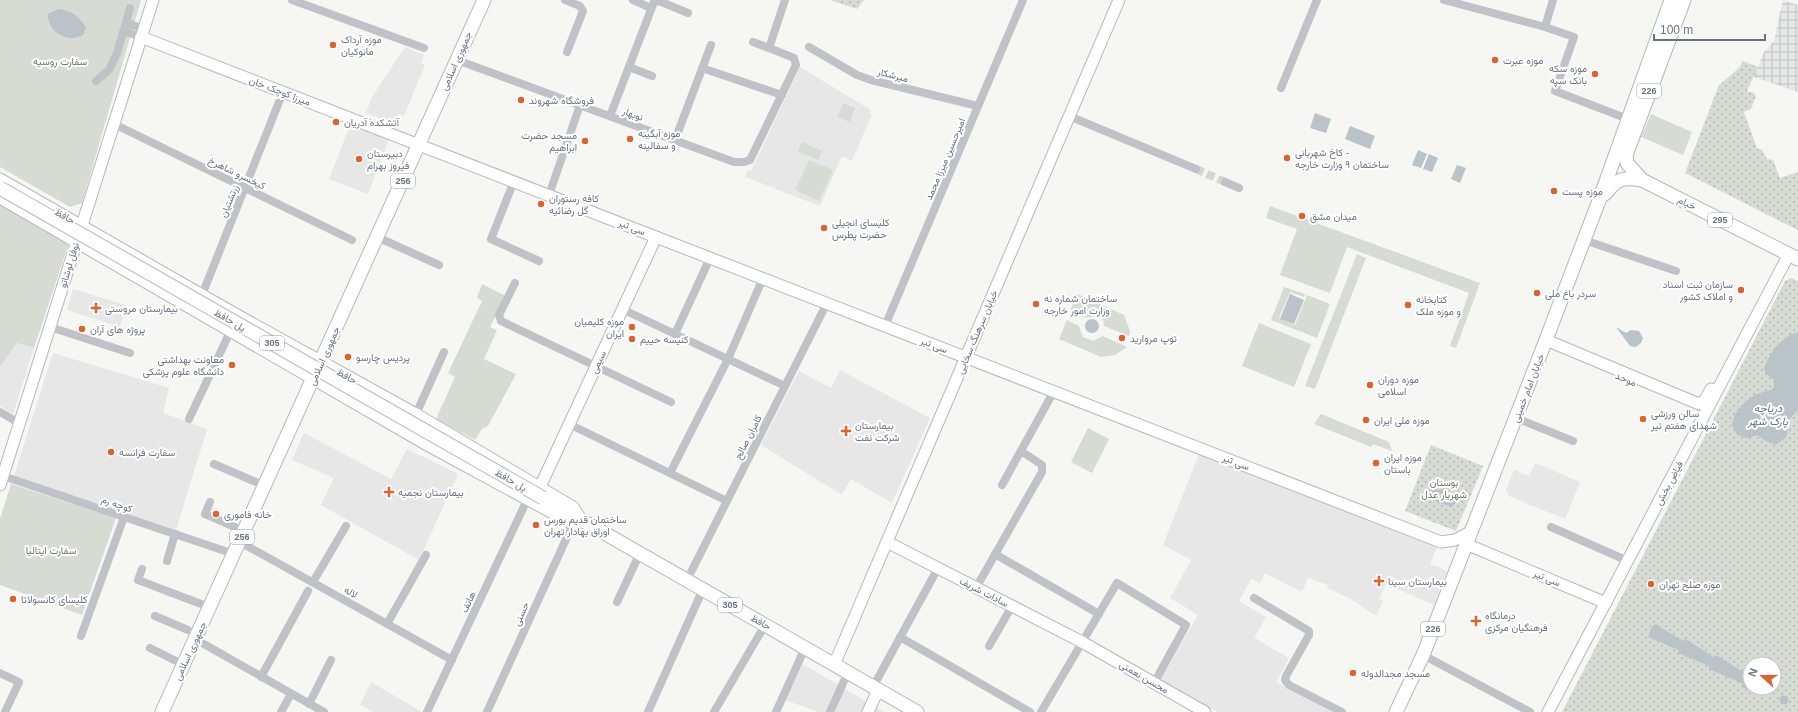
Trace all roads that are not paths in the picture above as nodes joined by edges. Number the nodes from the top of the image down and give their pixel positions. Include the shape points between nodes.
1 (153, 0) edge
2 (292, 0) edge
3 (484, 0) edge
4 (565, 0) edge
5 (633, 0) edge
6 (785, 0) edge
7 (1023, 0) edge
8 (1119, 0) edge
9 (1317, 0) edge
10 (1444, 0) edge
11 (1553, 0) edge
12 (1671, 0) edge
13 (1684, 0) edge
14 (130, 8) dead end
15 (651, 8) junction
16 (688, 13) dead end
17 (125, 27) junction
18 (1545, 27) junction
19 (142, 33) junction
20 (753, 42) dead end
21 (711, 46) dead end
22 (809, 47) dead end
23 (424, 48) dead end
24 (769, 48) junction
25 (567, 52) dead end
26 (457, 60) junction
27 (629, 67) junction
28 (702, 68) junction
29 (652, 76) dead end
30 (96, 81) dead end
31 (1281, 88) dead end
32 (283, 92) junction
33 (782, 95) junction
34 (580, 105) junction
35 (978, 106) junction
36 (610, 116) junction
37 (1069, 116) junction
38 (1628, 119) junction
39 (114, 124) junction
40 (675, 140) junction
41 (419, 144) junction
42 (1196, 169) tunnel mouth
43 (1642, 180) junction
44 (514, 181) junction
45 (1225, 182) tunnel mouth
46 (1, 184) edge
47 (245, 187) junction
48 (1239, 188) dead end
49 (549, 195) junction
50 (0, 198) edge
51 (1600, 198) junction
52 (82, 226) junction
53 (377, 237) junction
54 (656, 237) junction
55 (352, 240) dead end
56 (1584, 240) junction
57 (77, 242) junction
58 (1791, 255) edge
59 (710, 258) junction
60 (539, 261) dead end
61 (439, 265) dead end
62 (1676, 271) dead end
63 (763, 278) junction
64 (515, 283) dead end
65 (202, 295) junction
66 (827, 303) junction
67 (622, 309) junction
68 (885, 326) junction
69 (50, 327) junction
70 (231, 330) junction
71 (675, 334) junction
72 (1545, 343) junction
73 (444, 352) dead end
74 (130, 353) dead end
75 (966, 357) junction
76 (728, 359) junction
77 (322, 362) junction
78 (596, 366) junction
79 (314, 379) junction
80 (785, 386) junction
81 (368, 388) junction
82 (1054, 391) junction
83 (671, 402) dead end
84 (357, 405) junction
85 (0, 412) edge
86 (416, 414) junction
87 (1516, 418) junction
88 (1703, 419) junction
89 (189, 420) dead end
90 (20, 423) junction
91 (569, 424) junction
92 (1573, 441) dead end
93 (1020, 452) junction
94 (214, 464) dead end
95 (670, 473) junction
96 (1, 482) edge
97 (260, 484) junction
98 (1002, 485) dead end
99 (541, 493) junction
100 (527, 500) junction
101 (727, 501) junction
102 (210, 502) dead end
103 (124, 517) junction
104 (577, 521) junction
105 (346, 526) dead end
106 (1552, 527) dead end
107 (1472, 531) junction
108 (240, 533) junction
109 (175, 534) junction
110 (887, 542) junction
111 (1466, 544) junction
112 (229, 552) junction
113 (640, 553) junction
114 (995, 554) junction
115 (426, 555) dead end
116 (167, 561) dead end
117 (1628, 561) junction
118 (938, 568) junction
119 (142, 569) dead end
120 (687, 580) junction
121 (313, 582) junction
122 (976, 588) junction
123 (703, 589) junction
124 (308, 591) dead end
125 (1254, 598) dead end
126 (617, 602) dead end
127 (1606, 603) junction
128 (205, 605) junction
129 (1012, 606) junction
130 (1099, 614) junction
131 (155, 616) dead end
132 (387, 624) junction
133 (765, 624) junction
134 (194, 635) junction
135 (81, 636) dead end
136 (900, 637) junction
137 (1082, 642) junction
138 (989, 646) dead end
139 (150, 648) dead end
140 (805, 648) junction
141 (1423, 655) junction
142 (331, 660) dead end
143 (452, 660) junction
144 (184, 665) junction
145 (834, 665) junction
146 (848, 672) junction
147 (0, 673) edge
148 (261, 677) junction
149 (1154, 683) junction
150 (875, 688) junction
151 (291, 694) junction
152 (309, 704) junction
153 (5, 712) edge
154 (162, 712) edge
155 (281, 712) edge
156 (324, 712) edge
157 (428, 712) edge
158 (487, 712) edge
159 (648, 712) edge
160 (714, 712) edge
161 (776, 712) edge
162 (830, 712) edge
163 (868, 712) edge
164 (917, 712) edge
165 (1030, 712) edge
166 (1041, 712) edge
167 (1205, 712) edge
168 (1342, 712) edge
169 (1396, 712) edge
170 (1530, 712) edge
171 (1548, 712) edge

1 - 19 street, نوفل لوشاتو
2 - 23 street
3 - 26 main road, جمهوری اسلامی / 256
4 - 25 street via 580,6 583,11
5 - 15 street
6 - 24 street
7 - 35 street, امیرحسین میرزا محمد
8 - 37 street, خیابان سرهنگ سخایی
9 - 31 street
10 - 18 street
11 - 18 street
12 - 38 main road, خیابان امام خمینی / 226
13 - 43 main road, 226 via 1626,155 1627,163
14 - 17 street
15 - 16 street via 654,2 658,1
15 - 27 street
17 - 19 street
17 - 30 street via 109,70
18 - 38 street via 1574,37 1556,91
19 - 32 street, میرزا کوچک خان
19 - 39 street, نوفل لوشاتو
20 - 24 street
21 - 28 street
22 - 35 street, میرشکار via 857,75 871,80
24 - 33 street, نوبهار via 794,58 796,66
26 - 34 street, نوبهار
26 - 41 main road, جمهوری اسلامی / 256
27 - 29 street
27 - 36 street
28 - 33 street
28 - 40 street
32 - 41 street, میرزا کوچک خان
32 - 47 street, زرتشتیان
33 - 40 street, نوبهار via 750,160 734,162
34 - 36 street, نوبهار
34 - 49 street
35 - 68 street, امیرحسین میرزا محمد
36 - 40 street, نوبهار
37 - 42 street
37 - 75 street, خیابان سرهنگ سخایی
38 - 51 main road, خیابان امام خمینی / 226
39 - 47 street, کیخسرو شاهرخ
39 - 52 street, نوفل لوشاتو
41 - 44 street, سی تیر
41 - 53 main road, جمهوری اسلامی / 256
43 - 51 main road, خیام / 295 via 1620,180
43 - 58 main road, خیام / 295
44 - 49 street, سی تیر
44 - 60 street via 491,239
45 - 48 street
46 - 52 street, حافظ
46 - 99 main road, پل حافظ / 305, bridge
47 - 55 street, کیخسرو شاهرخ
47 - 65 street, زرتشتیان
49 - 54 street, سی تیر
50 - 57 street, حافظ
51 - 56 main road, خیابان امام خمینی / 226
52 - 57 street, نوفل لوشاتو
52 - 65 street, حافظ
53 - 61 street
53 - 77 main road, جمهوری اسلامی / 256
54 - 59 street, سی تیر
54 - 67 street, سیمی
56 - 62 street
56 - 72 main road, خیابان امام خمینی / 226
57 - 69 street, نوفل لوشاتو
57 - 70 street, حافظ
58 - 72 street via 1705,400 1698,404
58 - 88 street, فیاض بخش
59 - 63 street, سی تیر
59 - 71 street
63 - 66 street, سی تیر
63 - 76 street
64 - 78 street via 499,319
65 - 77 street, حافظ
66 - 68 street, سی تیر
66 - 80 street, کامران صالح
67 - 71 street
67 - 78 street, سیمی
68 - 75 street, سی تیر
69 - 74 street
69 - 90 street, نوفل لوشاتو
70 - 79 street, حافظ
70 - 89 street
71 - 76 street
72 - 87 main road, خیابان امام خمینی / 226
72 - 88 street, موحد via 1698,409
73 - 86 street
75 - 82 street, سی تیر
75 - 110 street, خیابان سرهنگ سخایی
76 - 80 street
76 - 95 street
77 - 79 main road, جمهوری اسلامی / 256
77 - 81 street, حافظ
78 - 83 street
78 - 91 street, سیمی
79 - 84 street, حافظ
79 - 97 main road, جمهوری اسلامی / 256
80 - 101 street, کامران صالح
81 - 84 street
81 - 86 street, حافظ
82 - 93 street
82 - 107 street, سی تیر via 1441,542 1454,540
84 - 100 street, حافظ
85 - 90 street
86 - 99 street, حافظ
87 - 92 street
87 - 107 main road, خیابان امام خمینی / 226
88 - 117 street, فیاض بخش
90 - 96 street, نوفل لوشاتو
91 - 95 street
91 - 99 street, سیمی
93 - 98 street
93 - 114 street via 1042,465 1042,472
94 - 97 street
95 - 101 street
96 - 103 street, کوچه رم
97 - 108 main road, جمهوری اسلامی / 256
99 - 104 main road, حافظ / 305
100 - 104 street, حافظ
100 - 143 street, هاتف
101 - 120 street, کامران صالح
102 - 108 street, لاله via 205,514
103 - 109 street, کوچه رم
103 - 135 street
104 - 113 main road, حافظ / 305
104 - 158 street, حسنی
105 - 121 street
106 - 117 street
107 - 111 main road, خیابان امام خمینی / 226
108 - 112 main road, جمهوری اسلامی / 256
108 - 121 street, لاله
109 - 112 street, کوچه رم
109 - 116 street
110 - 118 street, سادات شریف
110 - 145 street, خیابان سرهنگ سخایی
111 - 127 street, سی تیر
111 - 141 main road, خیابان امام خمینی / 226
112 - 128 main road, جمهوری اسلامی / 256
113 - 120 main road, حافظ / 305
113 - 126 street
114 - 122 street
114 - 130 street
115 - 132 street
117 - 127 street, فیاض بخش
118 - 122 street, سادات شریف
118 - 136 street
119 - 128 street via 138,580
120 - 123 main road, حافظ / 305
121 - 132 street, لاله
122 - 129 street, سادات شریف
123 - 133 main road, حافظ / 305
123 - 159 street
124 - 148 street
125 - 168 street via 1309,631 1285,680 1289,685
127 - 171 street, فیاض بخش
128 - 134 main road, جمهوری اسلامی / 256
129 - 137 street, سادات شریف
129 - 138 street
130 - 137 street
130 - 149 street via 1117,583 1186,625
131 - 134 street
132 - 143 street, لاله
133 - 140 main road, حافظ / 305
133 - 160 street
134 - 144 main road, جمهوری اسلامی / 256
134 - 148 street
136 - 150 street
136 - 165 street
137 - 149 street, محسن نعمتی
137 - 166 street
139 - 144 street
140 - 145 main road, حافظ / 305
140 - 161 street
141 - 169 main road, خیابان امام خمینی / 226
141 - 170 street
142 - 152 street
143 - 157 street, هاتف
144 - 154 main road, جمهوری اسلامی / 256
145 - 146 main road, حافظ / 305
146 - 150 main road, حافظ / 305
146 - 162 street
147 - 153 street via 19,682
148 - 151 street
149 - 167 street, محسن نعمتی
150 - 163 street
150 - 164 main road, حافظ / 305
151 - 152 street
151 - 155 street
152 - 156 street

